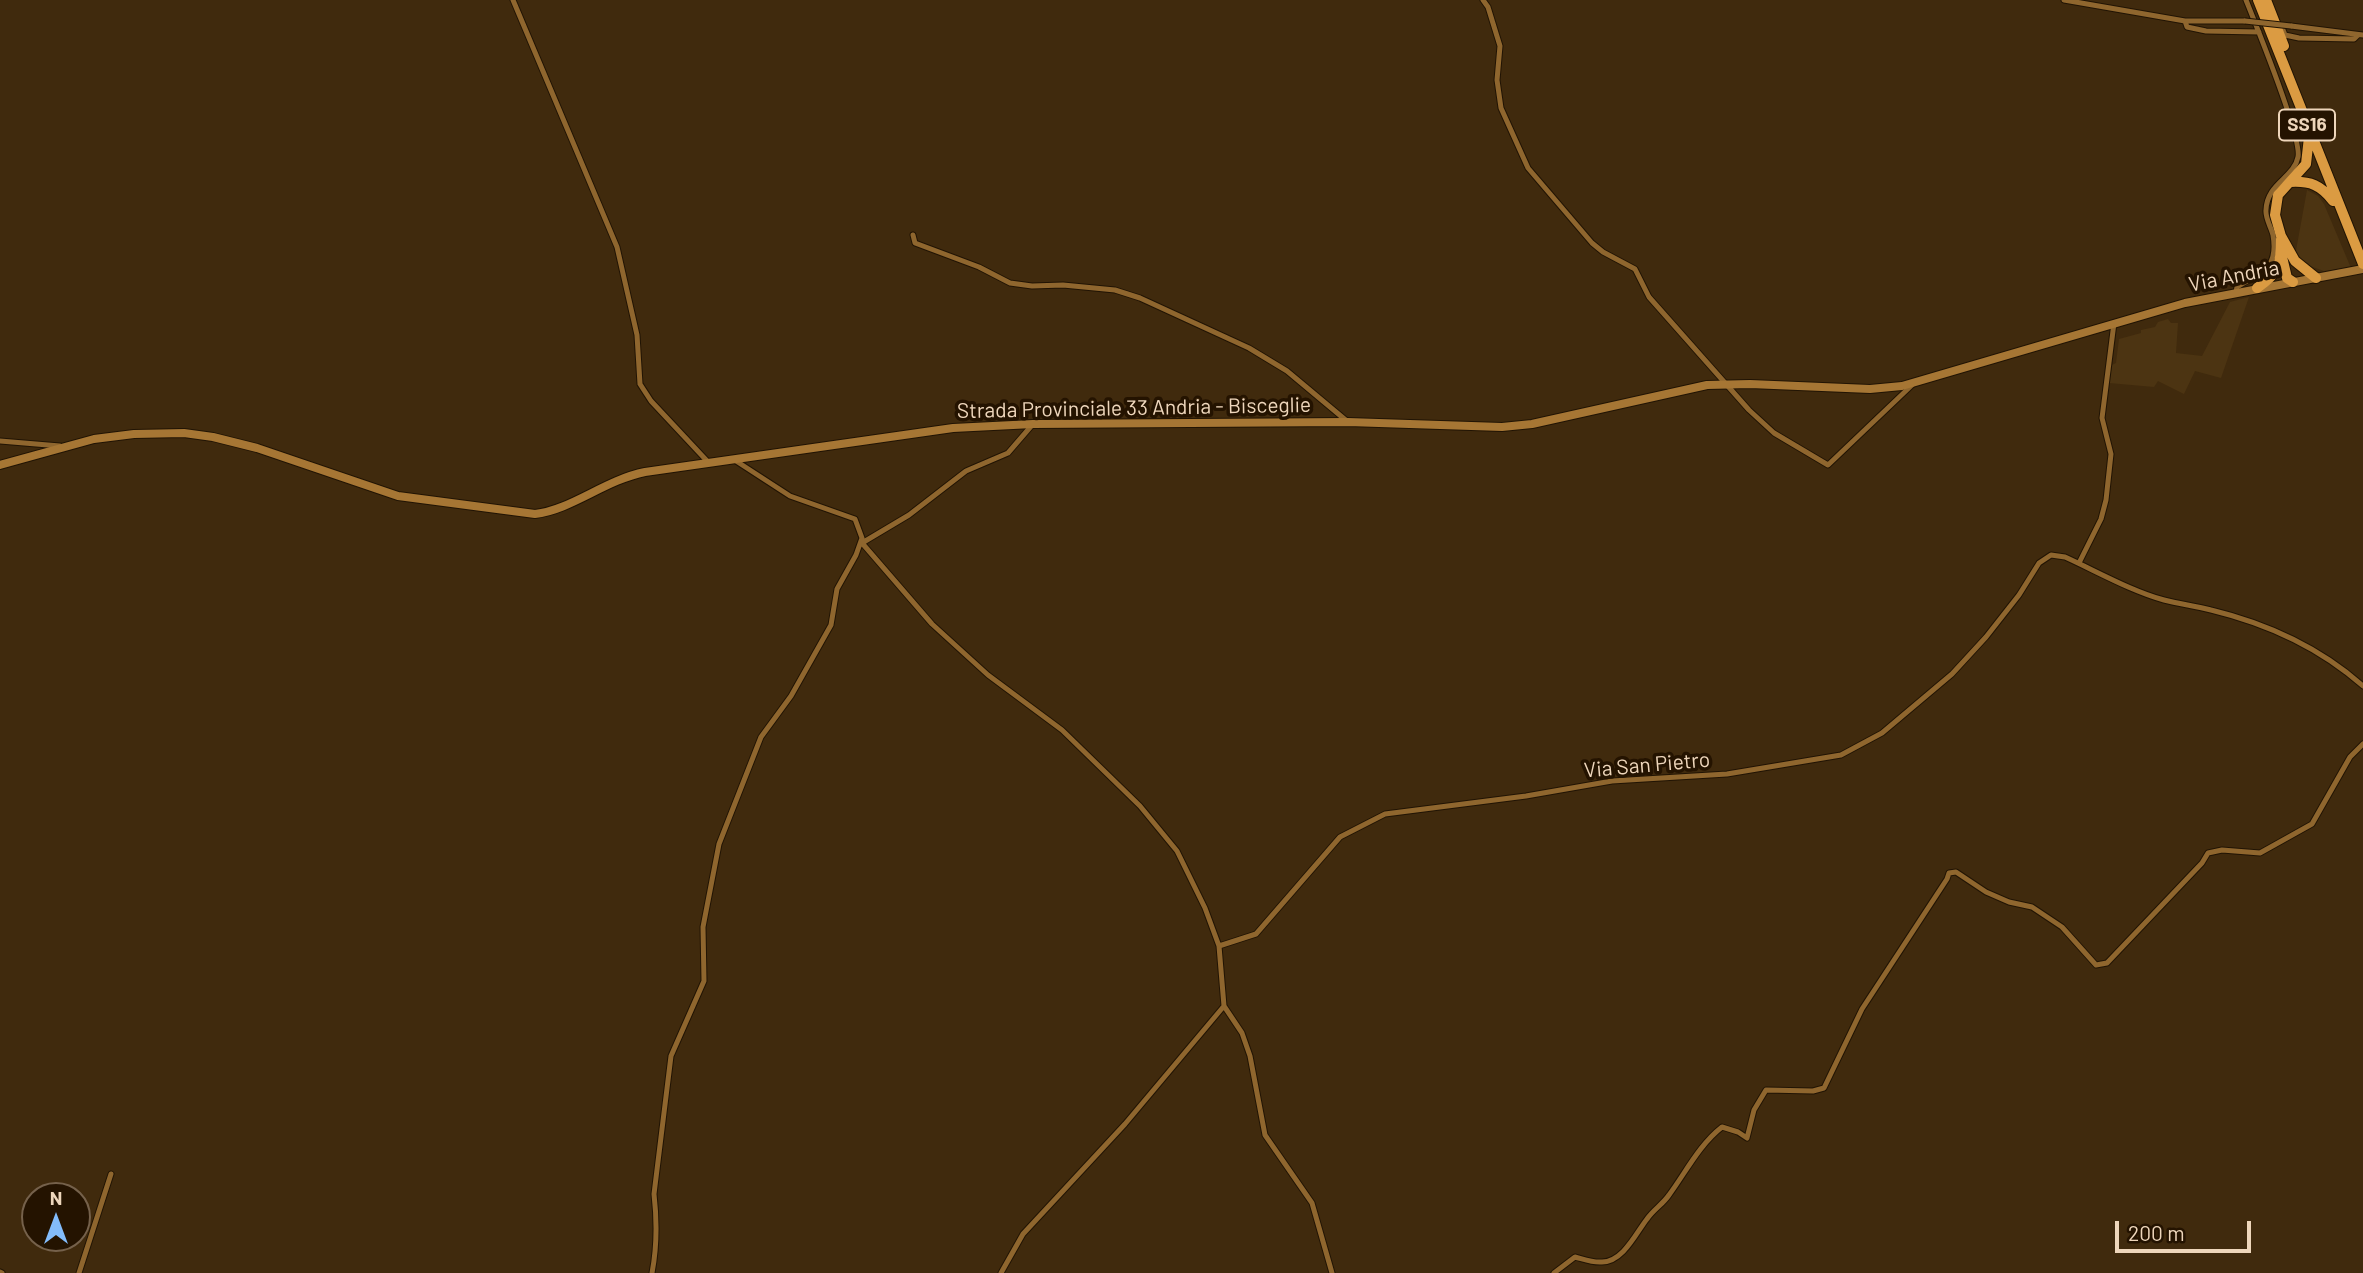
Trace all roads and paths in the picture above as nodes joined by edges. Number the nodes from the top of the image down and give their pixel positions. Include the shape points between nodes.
1 (513, 0) edge
2 (1483, 0) edge
3 (2064, 0) edge
4 (2246, 0) edge
5 (2258, 0) edge
6 (2269, 0) edge
7 (2185, 21) junction
8 (2259, 32) junction
9 (2361, 35) edge
10 (2309, 131) junction
11 (2291, 182) junction
12 (2342, 212) junction
13 (913, 235) dead end
14 (2361, 248) edge
15 (2284, 250) junction
16 (2363, 264) edge
17 (2363, 269) edge
18 (2316, 278) junction
19 (2293, 282) junction
20 (2257, 288) junction
21 (2236, 292) junction
22 (2114, 323) junction
23 (1914, 383) junction
24 (1727, 384) junction
25 (1348, 422) junction
26 (1033, 424) junction
27 (0, 441) edge
28 (65, 447) junction
29 (733, 459) junction
30 (709, 463) junction
31 (0, 465) edge
32 (862, 543) junction
33 (2079, 563) junction
34 (2363, 686) edge
35 (2363, 744) edge
36 (1219, 946) junction
37 (1224, 1006) junction
38 (111, 1174) dead end
39 (79, 1273) edge
40 (652, 1273) edge
41 (1001, 1273) edge
42 (1332, 1273) edge
43 (1554, 1273) edge

1 - 30 street via 617,247 637,335 640,384
2 - 24 street via 1500,46 1497,80 1501,108 1528,168 1592,243 1635,269 1649,298
3 - 7 street
4 - 8 street
5 - 10 highway, SS16
6 - 9 street via 2285,35 2354,39
6 - 14 highway, SS16
7 - 8 street via 2187,27 2206,31
7 - 9 street, bridge via 2245,21
8 - 21 street via 2299,151 2297,163 2271,190 2265,211 2273,236 2269,265
10 - 11 highway, SS16 via 2306,164
10 - 12 highway, SS16
11 - 12 highway, SS16 via 2316,185
11 - 15 highway, SS16 via 2275,204
12 - 14 highway, SS16
13 - 25 street via 915,243 1010,283 1115,290 1140,298 1249,348 1287,371
14 - 16 highway, SS16
15 - 18 highway, SS16
15 - 19 highway, SS16 via 2293,264
15 - 20 highway via 2273,277
17 - 18 main road, Via Andria
18 - 19 main road, Via Andria
19 - 20 main road, Via Andria
20 - 21 main road, Via Andria
21 - 22 main road, Via Andria
22 - 23 main road, Strada Provinciale 33 Andria - Bisceglie
22 - 33 street via 2102,418 2110,454 2106,500
23 - 24 main road, Strada Provinciale 33 Andria - Bisceglie via 1870,389
23 - 24 street via 1828,465 1774,433
24 - 25 main road, Strada Provinciale 33 Andria - Bisceglie via 1518,426
25 - 26 main road, Strada Provinciale 33 Andria - Bisceglie
26 - 29 main road, Strada Provinciale 33 Andria - Bisceglie via 953,428
26 - 32 street via 1009,453 966,471
27 - 28 street
28 - 30 main road, Strada Provinciale 33 Andria - Bisceglie via 134,434 203,436 257,448 389,494 522,514 542,513 626,476
28 - 31 main road, Strada Provinciale 33 Andria - Bisceglie
29 - 30 main road, Strada Provinciale 33 Andria - Bisceglie
29 - 32 street via 790,495 855,519
32 - 36 street via 932,624 988,675 1062,730 1140,806 1177,851
32 - 40 street via 837,589 831,625 791,696 761,737 719,844 703,927 704,981 671,1056 654,1194
33 - 34 street via 2162,600 2265,626 2306,644
33 - 36 street, Via San Pietro via 2045,557 1986,637 1952,674 1882,733 1841,755 1727,774 1612,780 1385,814 1340,836 1256,934
35 - 43 street via 2350,757 2312,824 2260,853 2208,853 2106,963 2096,965 2062,927 2032,907 2009,902 1956,872 1949,873 1862,1009 1824,1087 1766,1090 1754,1110 1747,1138 1722,1127 1716,1132 1617,1256 1603,1263 1575,1257
36 - 37 street
37 - 41 street via 1023,1234
37 - 42 street via 1242,1033 1250,1056 1265,1135 1312,1203
38 - 39 street

